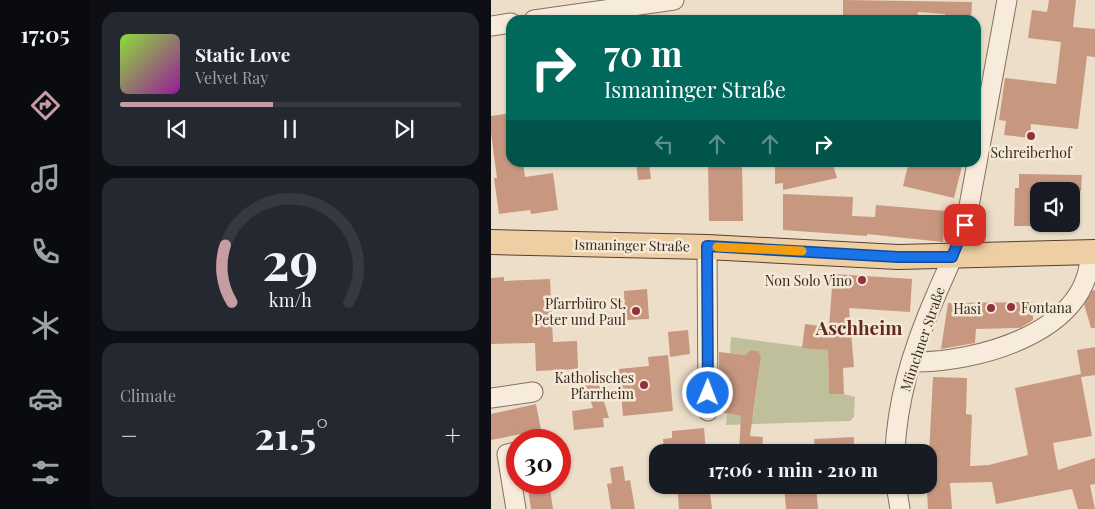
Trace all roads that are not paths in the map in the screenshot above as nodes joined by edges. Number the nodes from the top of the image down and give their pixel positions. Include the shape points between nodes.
1 (674, 0) edge
2 (1007, 0) edge
3 (628, 14) edge
4 (612, 15) edge
5 (506, 24) edge
6 (491, 26) edge
7 (981, 143) edge
8 (977, 167) edge
9 (491, 242) edge
10 (707, 246) junction
11 (1092, 252) edge
12 (952, 257) junction
13 (911, 362) junction
14 (533, 392) dead end
15 (491, 398) edge
16 (708, 411) dead end
17 (896, 444) edge
18 (514, 494) edge
19 (898, 494) edge
20 (516, 509) edge
21 (900, 509) edge

1 - 3 street
2 - 7 street, Münchner Straße
3 - 4 street
5 - 6 street
8 - 12 street, Münchner Straße via 969,209
9 - 10 main road, Ismaninger Straße
10 - 12 main road, Ismaninger Straße
10 - 16 street
11 - 12 main road, Ismaninger Straße
11 - 13 street via 1090,269 1077,295 1039,330 1008,346 971,357
12 - 13 street, Münchner Straße
13 - 17 street, Münchner Straße via 902,394
14 - 15 street
18 - 20 street
19 - 21 street

